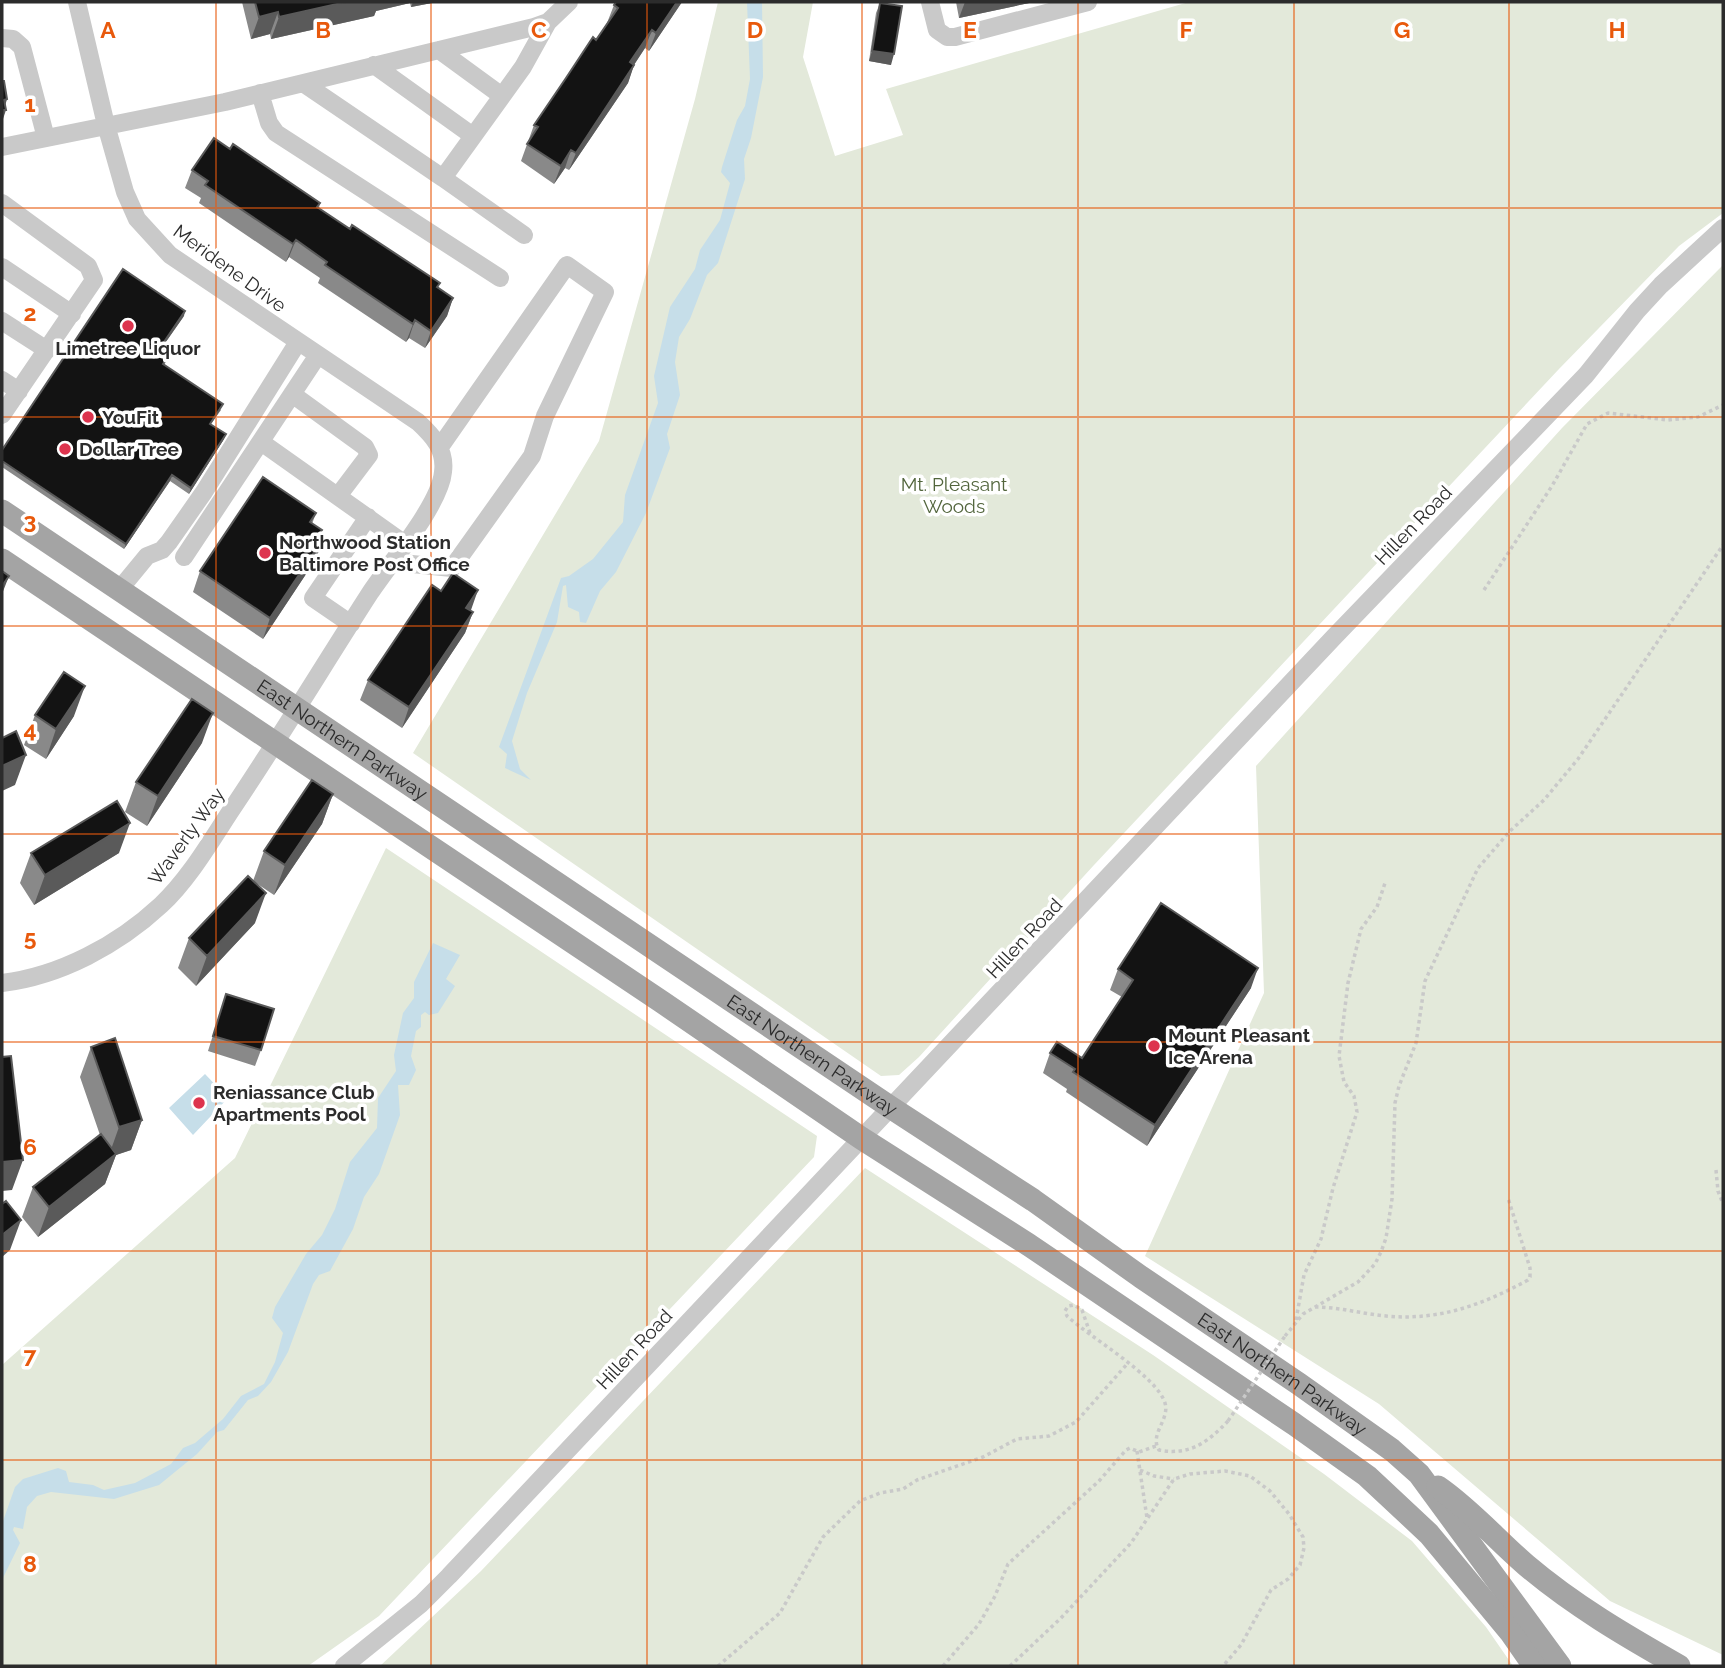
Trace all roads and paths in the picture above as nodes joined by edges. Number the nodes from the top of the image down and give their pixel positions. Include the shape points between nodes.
1 (77, 2) edge
2 (569, 2) edge
3 (930, 2) edge
4 (1088, 2) edge
5 (548, 22) junction
6 (2, 38) edge
7 (439, 50) junction
8 (374, 65) junction
9 (303, 83) junction
10 (260, 93) junction
11 (502, 96) junction
12 (106, 125) junction
13 (473, 136) junction
14 (46, 138) junction
15 (2, 147) edge
16 (443, 178) junction
17 (2, 203) edge
18 (1723, 228) edge
19 (524, 235) dead end
20 (2, 267) edge
21 (500, 278) dead end
22 (72, 314) junction
23 (2, 321) edge
24 (298, 342) junction
25 (47, 350) junction
26 (318, 355) junction
27 (2, 380) edge
28 (19, 391) junction
29 (292, 394) junction
30 (1723, 405) edge
31 (2, 415) edge
32 (261, 442) junction
33 (441, 453) junction
34 (338, 496) junction
35 (2, 511) edge
36 (368, 517) junction
37 (405, 544) junction
38 (1723, 545) edge
39 (184, 557) dead end
40 (2, 560) edge
41 (392, 562) junction
42 (119, 590) junction
43 (1484, 590) dead end
44 (351, 624) junction
45 (297, 709) junction
46 (276, 743) junction
47 (1385, 883) dead end
48 (2, 983) edge
49 (890, 1107) junction
50 (862, 1138) junction
51 (1716, 1170) dead end
52 (1508, 1198) dead end
53 (1723, 1204) edge
54 (1313, 1307) junction
55 (1296, 1322) junction
56 (1090, 1333) junction
57 (1128, 1363) junction
58 (1156, 1446) junction
59 (1137, 1451) junction
60 (1140, 1470) junction
61 (1419, 1474) junction
62 (1174, 1479) junction
63 (1147, 1518) junction
64 (344, 1666) edge
65 (718, 1666) edge
66 (943, 1666) edge
67 (1010, 1666) edge
68 (1223, 1666) edge
69 (1534, 1666) edge
70 (1560, 1666) edge
71 (1679, 1666) edge

1 - 12 street, Meridene Drive
2 - 5 street
3 - 4 street via 937,30 947,37
5 - 7 street
5 - 11 street
6 - 14 street via 13,39 22,47
7 - 8 street
7 - 11 street
8 - 9 street
8 - 13 street
9 - 10 street
9 - 16 street
10 - 12 street
10 - 21 street via 276,133
11 - 13 street
12 - 14 street
12 - 24 street, Meridene Drive via 125,192 137,219 153,239 170,256
13 - 16 street
14 - 15 street
16 - 19 street
17 - 22 street via 88,266 94,280
18 - 49 street, Hillen Road via 1661,285 1586,375
20 - 22 street
22 - 25 street
23 - 25 street
24 - 26 street, Meridene Drive
24 - 42 street via 169,542 147,556
25 - 28 street
26 - 29 street
26 - 33 street, Meridene Drive via 418,422 433,435
27 - 28 street
28 - 31 street
29 - 32 street
29 - 34 street via 366,447 369,455
30 - 43 path via 1698,417 1668,420 1608,412 1587,424
32 - 34 street
32 - 39 street
33 - 37 street, Waverly Way via 443,472 437,491
33 - 41 street via 567,265 605,292 545,416 532,456 465,552 452,568
34 - 36 street
35 - 42 main road, East Northern Parkway
36 - 37 street
36 - 44 street via 313,598
37 - 41 street, Waverly Way
38 - 54 path via 1578,759 1478,868 1424,981 1416,1044 1399,1086 1392,1120 1392,1199 1381,1252 1358,1282
40 - 46 main road, East Northern Parkway
41 - 44 street, Waverly Way
42 - 45 main road, East Northern Parkway
44 - 45 street, Waverly Way
45 - 46 street, Waverly Way
45 - 49 main road, East Northern Parkway
46 - 48 street, Waverly Way via 210,843 163,903 138,925 54,971
46 - 50 main road, East Northern Parkway
47 - 55 path via 1362,929 1339,1056 1343,1082 1354,1096 1357,1112 1321,1240 1304,1275
49 - 50 street, Hillen Road
49 - 61 main road, East Northern Parkway via 1309,1391
50 - 64 street, Hillen Road via 449,1576
50 - 69 main road, East Northern Parkway via 1367,1476 1429,1534
51 - 53 path
52 - 54 path via 1531,1272 1528,1280 1468,1307 1424,1317
54 - 55 path
55 - 58 path, bridge via 1228,1421 1207,1443 1165,1451
56 - 56 path via 1067,1316 1068,1306 1083,1310
56 - 57 path
57 - 58 path via 1164,1400 1166,1412
57 - 65 path via 1076,1422 1063,1430 1017,1439 969,1463 860,1501 823,1537 780,1614
58 - 59 path
59 - 60 path
59 - 66 path via 1126,1450 1008,1564 979,1624
60 - 62 path
60 - 63 path
61 - 70 main road, East Northern Parkway
61 - 71 main road via 1572,1600
62 - 63 path
62 - 68 path via 1215,1472 1250,1476 1275,1497 1303,1537 1300,1565 1266,1597 1241,1645
63 - 67 path via 1131,1543

